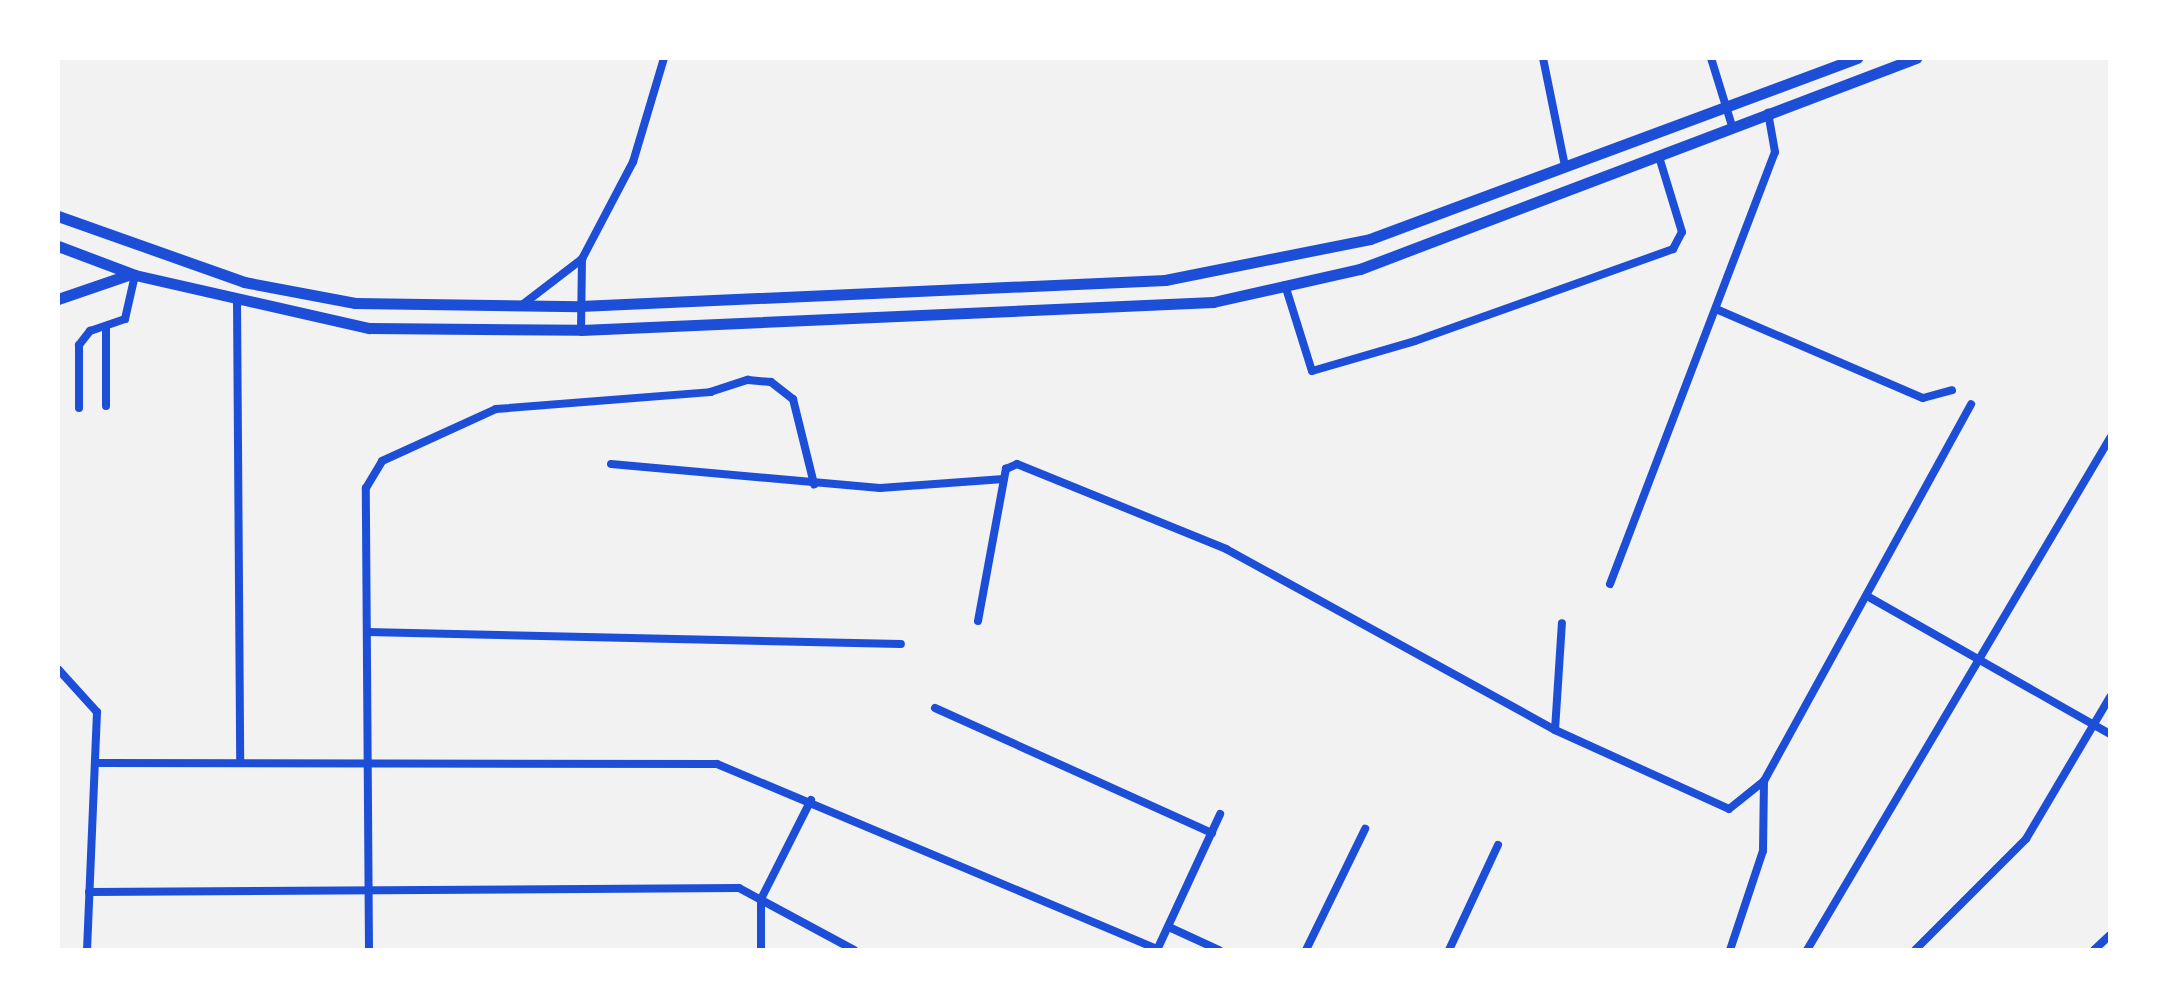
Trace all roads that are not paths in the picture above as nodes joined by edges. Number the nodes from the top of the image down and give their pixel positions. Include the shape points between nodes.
1 (664, 58) edge
2 (1543, 58) edge
3 (1710, 58) edge
4 (1858, 58) edge
5 (1916, 58) edge
6 (1725, 106) junction
7 (1768, 113) junction
8 (1732, 126) junction
9 (1659, 157) junction
10 (1566, 166) junction
11 (58, 216) edge
12 (58, 246) edge
13 (582, 259) junction
14 (134, 275) junction
15 (1285, 285) junction
16 (1047, 286) junction
17 (58, 299) edge
18 (237, 301) junction
19 (520, 306) junction
20 (580, 306) junction
21 (1716, 309) junction
22 (1052, 310) junction
23 (106, 329) junction
24 (581, 330) junction
25 (1952, 390) dead end
26 (1971, 404) dead end
27 (106, 406) dead end
28 (79, 408) dead end
29 (2110, 438) edge
30 (610, 464) dead end
31 (1004, 479) junction
32 (814, 484) junction
33 (1610, 584) dead end
34 (1868, 596) junction
35 (978, 621) dead end
36 (1562, 623) dead end
37 (367, 632) junction
38 (901, 644) dead end
39 (1980, 658) junction
40 (58, 669) edge
41 (2110, 697) edge
42 (935, 708) dead end
43 (2094, 724) junction
44 (1555, 730) junction
45 (2110, 734) edge
46 (100, 762) junction
47 (240, 763) junction
48 (366, 766) junction
49 (1764, 781) junction
50 (811, 800) junction
51 (1220, 814) dead end
52 (1365, 829) dead end
53 (1212, 833) junction
54 (1498, 845) dead end
55 (371, 890) junction
56 (88, 892) junction
57 (760, 899) junction
58 (1171, 928) junction
59 (2110, 935) edge
60 (87, 950) edge
61 (368, 950) edge
62 (760, 950) edge
63 (854, 950) edge
64 (1157, 950) edge
65 (1219, 950) edge
66 (1306, 950) edge
67 (1449, 950) edge
68 (1730, 950) edge
69 (1807, 950) edge
70 (1915, 950) edge
71 (2094, 950) edge

1 - 13 street via 633,162
2 - 10 street
3 - 6 street
4 - 6 main road
5 - 7 main road
6 - 8 street
6 - 10 main road
7 - 8 main road
7 - 21 street via 1776,152
8 - 9 main road
9 - 15 main road via 1360,269
9 - 15 street via 1682,232 1672,249 1416,341 1312,371
10 - 16 main road via 1329,252 1165,280
11 - 19 main road via 244,282 355,303
12 - 14 main road
13 - 19 street
13 - 20 street
14 - 17 main road
14 - 18 main road
14 - 23 street via 125,320
15 - 22 main road via 1213,302
16 - 20 main road
16 - 22 main road
18 - 24 main road via 369,328
18 - 47 street
19 - 20 main road
20 - 24 street
21 - 25 street via 1924,398
21 - 33 street
22 - 24 main road
23 - 27 street
23 - 28 street via 79,345
26 - 34 street
29 - 39 street
30 - 32 street
31 - 32 street
31 - 35 street
31 - 44 street via 1017,464 1226,549
32 - 37 street via 799,412 772,382 496,408 371,474
34 - 39 street
34 - 49 street
36 - 44 street
37 - 38 street
37 - 48 street
39 - 43 street
39 - 69 street
40 - 46 street via 98,712
41 - 43 street
42 - 53 street
43 - 45 street
43 - 70 street via 2026,839
44 - 49 street via 1716,808 1737,805
46 - 47 street
46 - 56 street
47 - 48 street
48 - 50 street via 686,762 746,772
48 - 55 street
49 - 68 street via 1763,852
50 - 57 street
50 - 64 street
51 - 53 street
52 - 66 street
53 - 58 street
54 - 67 street
55 - 56 street
55 - 57 street via 739,888
55 - 61 street
56 - 60 street
57 - 62 street
57 - 63 street
58 - 64 street
58 - 65 street
59 - 71 street

